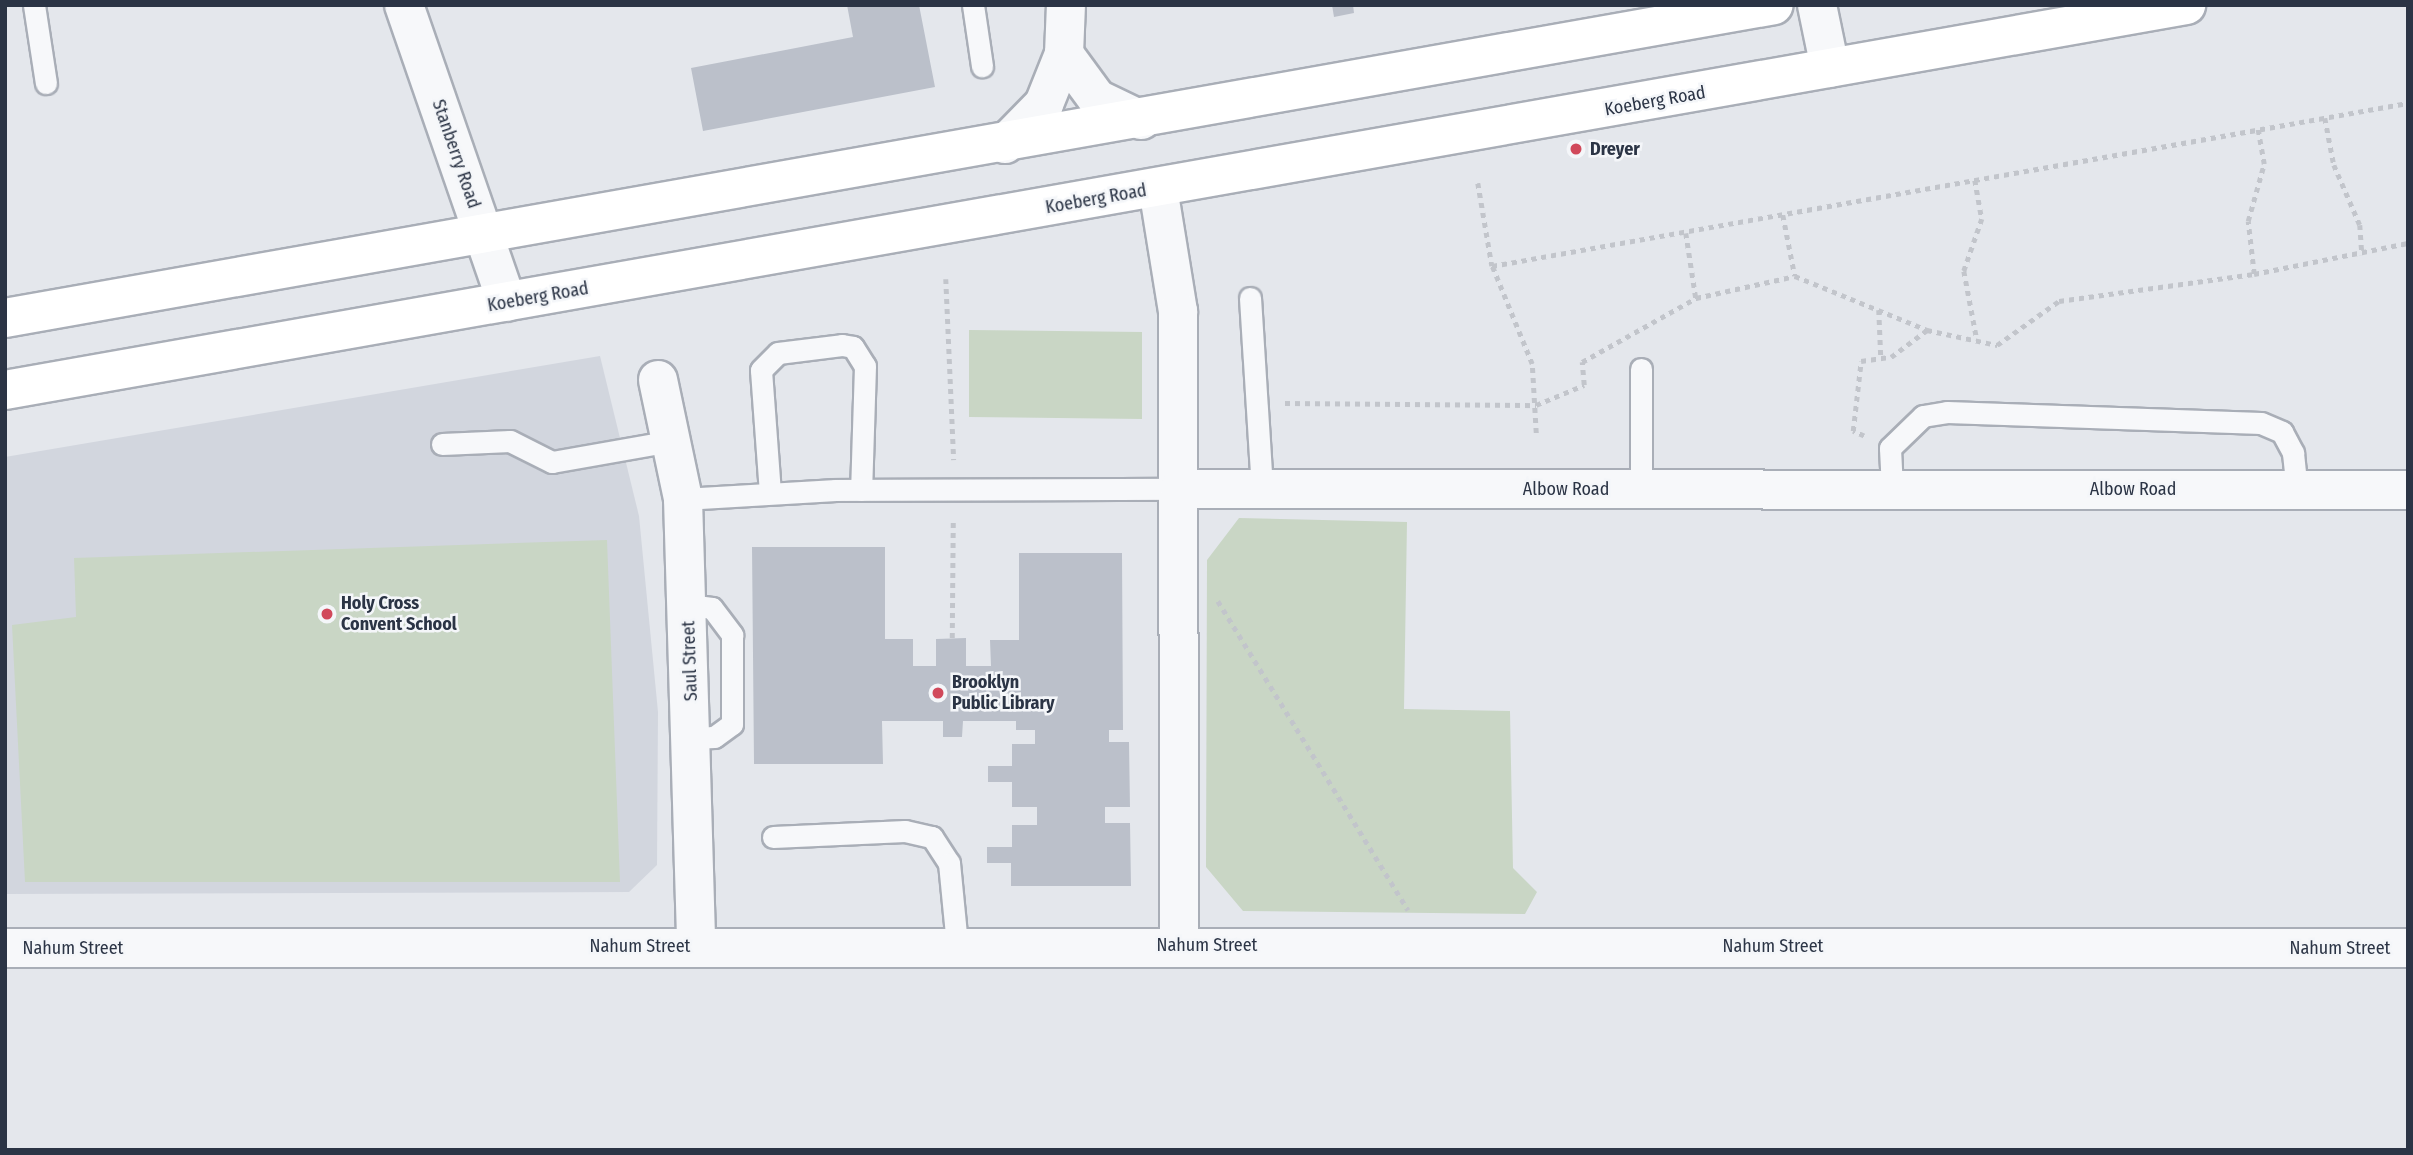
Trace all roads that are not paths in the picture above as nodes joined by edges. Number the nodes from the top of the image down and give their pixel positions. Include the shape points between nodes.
1 (34, 5) edge
2 (404, 5) edge
3 (973, 5) edge
4 (1066, 5) edge
5 (1774, 5) edge
6 (1817, 5) edge
7 (2186, 5) edge
8 (1064, 54) junction
9 (982, 66) dead end
10 (1830, 68) junction
11 (46, 83) dead end
12 (1140, 120) junction
13 (1005, 144) junction
14 (1158, 188) junction
15 (484, 237) junction
16 (1250, 298) dead end
17 (507, 302) junction
18 (5, 318) edge
19 (1641, 369) dead end
20 (658, 380) dead end
21 (5, 390) edge
22 (671, 441) junction
23 (442, 444) dead end
24 (1892, 488) junction
25 (1180, 489) junction
26 (1262, 489) junction
27 (1641, 489) junction
28 (2297, 489) junction
29 (2408, 489) edge
30 (861, 490) junction
31 (770, 494) junction
32 (683, 499) junction
33 (774, 836) dead end
34 (957, 945) junction
35 (1179, 945) junction
36 (696, 946) junction
37 (5, 948) edge
38 (2408, 948) edge

1 - 11 lane
2 - 15 street, Stanberry Road
3 - 9 lane
4 - 8 street
5 - 12 main road
6 - 10 street
7 - 10 main road, Koeberg Road
8 - 12 street via 1097,99
8 - 13 street via 1044,104
10 - 14 main road, Koeberg Road
12 - 13 main road
13 - 15 main road
14 - 17 main road, Koeberg Road
14 - 25 street via 1178,311
15 - 17 street, Stanberry Road
15 - 18 main road
16 - 26 lane
17 - 21 main road, Koeberg Road
19 - 27 lane
20 - 22 street, Saul Street
22 - 23 lane via 552,462 510,440
22 - 32 street, Saul Street
24 - 27 street, Albow Road
24 - 28 street, Albow Road
24 - 28 lane via 1890,448 1923,416 1947,412 2261,423 2282,432 2293,453
25 - 26 street, Albow Road
25 - 30 lane
25 - 35 street
26 - 27 street, Albow Road
28 - 29 street, Albow Road
30 - 31 lane
30 - 31 lane via 865,366 853,347 842,345 778,353 761,370
31 - 32 lane
32 - 36 street, Saul Street
33 - 34 lane via 905,831 932,837 949,863
34 - 35 street, Nahum Street
34 - 36 street, Nahum Street
35 - 38 street, Nahum Street
36 - 37 street, Nahum Street

